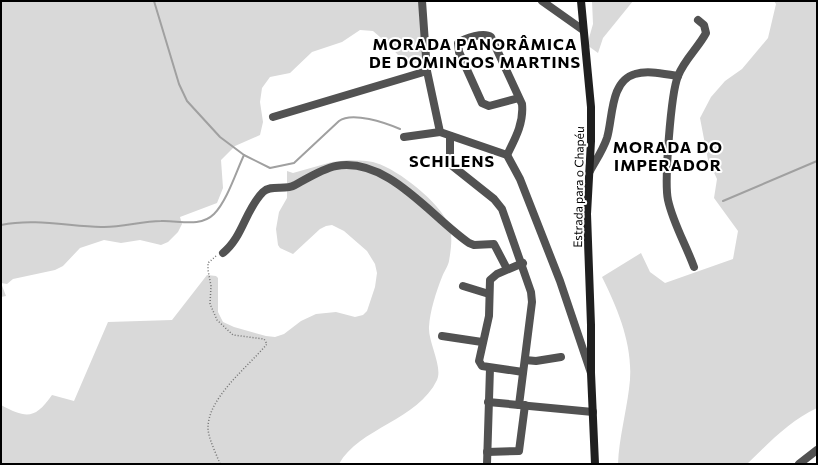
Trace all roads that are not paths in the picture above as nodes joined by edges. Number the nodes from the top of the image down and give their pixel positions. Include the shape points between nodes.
1 (422, 1) edge
2 (542, 1) edge
3 (581, 1) edge
4 (698, 20) dead end
5 (583, 30) junction
6 (427, 71) junction
7 (678, 76) junction
8 (519, 98) junction
9 (273, 118) dead end
10 (440, 132) junction
11 (450, 136) junction
12 (404, 137) dead end
13 (507, 155) junction
14 (590, 171) junction
15 (223, 252) road end
16 (523, 263) junction
17 (694, 268) dead end
18 (507, 269) junction
19 (464, 286) dead end
20 (489, 294) junction
21 (442, 336) dead end
22 (482, 342) junction
23 (561, 357) dead end
24 (525, 360) junction
25 (490, 368) junction
26 (523, 372) junction
27 (591, 373) junction
28 (488, 402) junction
29 (522, 405) junction
30 (593, 412) junction
31 (817, 450) edge
32 (487, 452) junction
33 (487, 464) edge
34 (595, 464) edge
35 (799, 464) edge

1 - 6 street
2 - 5 street
3 - 5 street, Estrada para o Chapéu
4 - 7 street via 704,25 706,33
5 - 14 street, Estrada para o Chapéu via 591,107
6 - 9 street
6 - 10 street
7 - 14 street via 648,73 634,74 625,79 616,94 606,140
7 - 17 street via 671,112 667,194
8 - 8 street via 491,37 484,35 458,43 458,52 482,103 494,106
8 - 13 street via 523,114
10 - 11 street
10 - 12 street
11 - 13 street
11 - 16 street via 450,164 499,203
13 - 27 street via 520,179 560,282
14 - 27 street, Estrada para o Chapéu via 587,214
15 - 18 street via 238,238 245,220 263,192 273,188 291,187 327,169 344,166 368,168 379,172 469,243 494,244
16 - 18 street
16 - 24 street via 532,298
18 - 20 street via 491,278
19 - 20 street
20 - 22 street via 489,316
21 - 22 street
22 - 25 street via 479,361 482,366
23 - 24 street
24 - 26 street
25 - 26 street
25 - 28 street
26 - 29 street
27 - 30 street, Estrada para o Chapéu
28 - 29 street
28 - 32 street
29 - 30 street
29 - 32 street via 519,451
30 - 34 street, Estrada para o Chapéu
31 - 35 street
32 - 33 street

